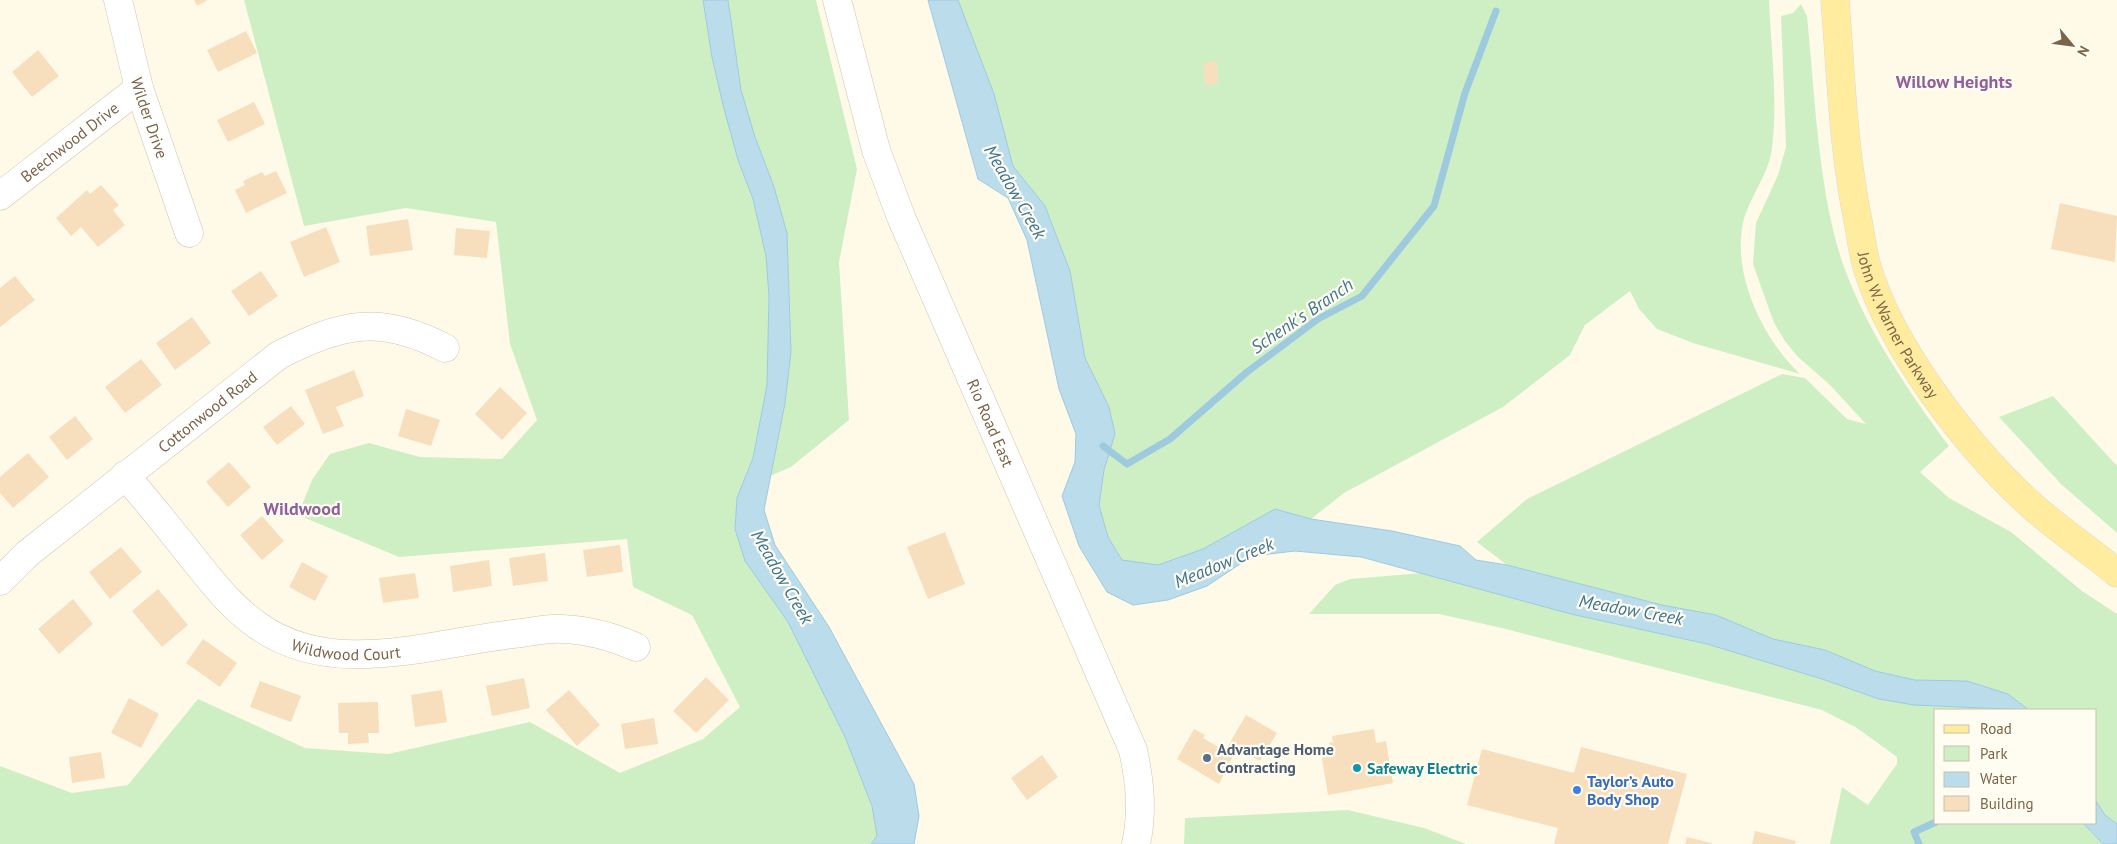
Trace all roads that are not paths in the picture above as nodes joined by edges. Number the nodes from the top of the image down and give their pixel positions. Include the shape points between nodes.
1 (118, 0) edge
2 (837, 0) edge
3 (1836, 0) edge
4 (139, 88) junction
5 (0, 196) edge
6 (189, 233) dead end
7 (445, 348) dead end
8 (125, 475) junction
9 (2117, 573) edge
10 (0, 581) edge
11 (636, 647) dead end
12 (1136, 844) edge

1 - 4 street, Wilder Drive
2 - 12 street, Rio Road East via 876,150 901,217 1132,750 1140,780 1141,812
3 - 9 main road, John W. Warner Parkway via 1846,148 1856,214 1867,267 1890,320 1918,370 1992,466 2031,505
4 - 5 street, Beechwood Drive
4 - 6 street, Wilder Drive
7 - 8 street, Cottonwood Road via 398,328 365,325 306,341 279,355
8 - 10 street, Cottonwood Road via 18,561
8 - 11 street, Wildwood Court via 234,608 258,627 286,641 321,652 356,655 561,628 589,632

